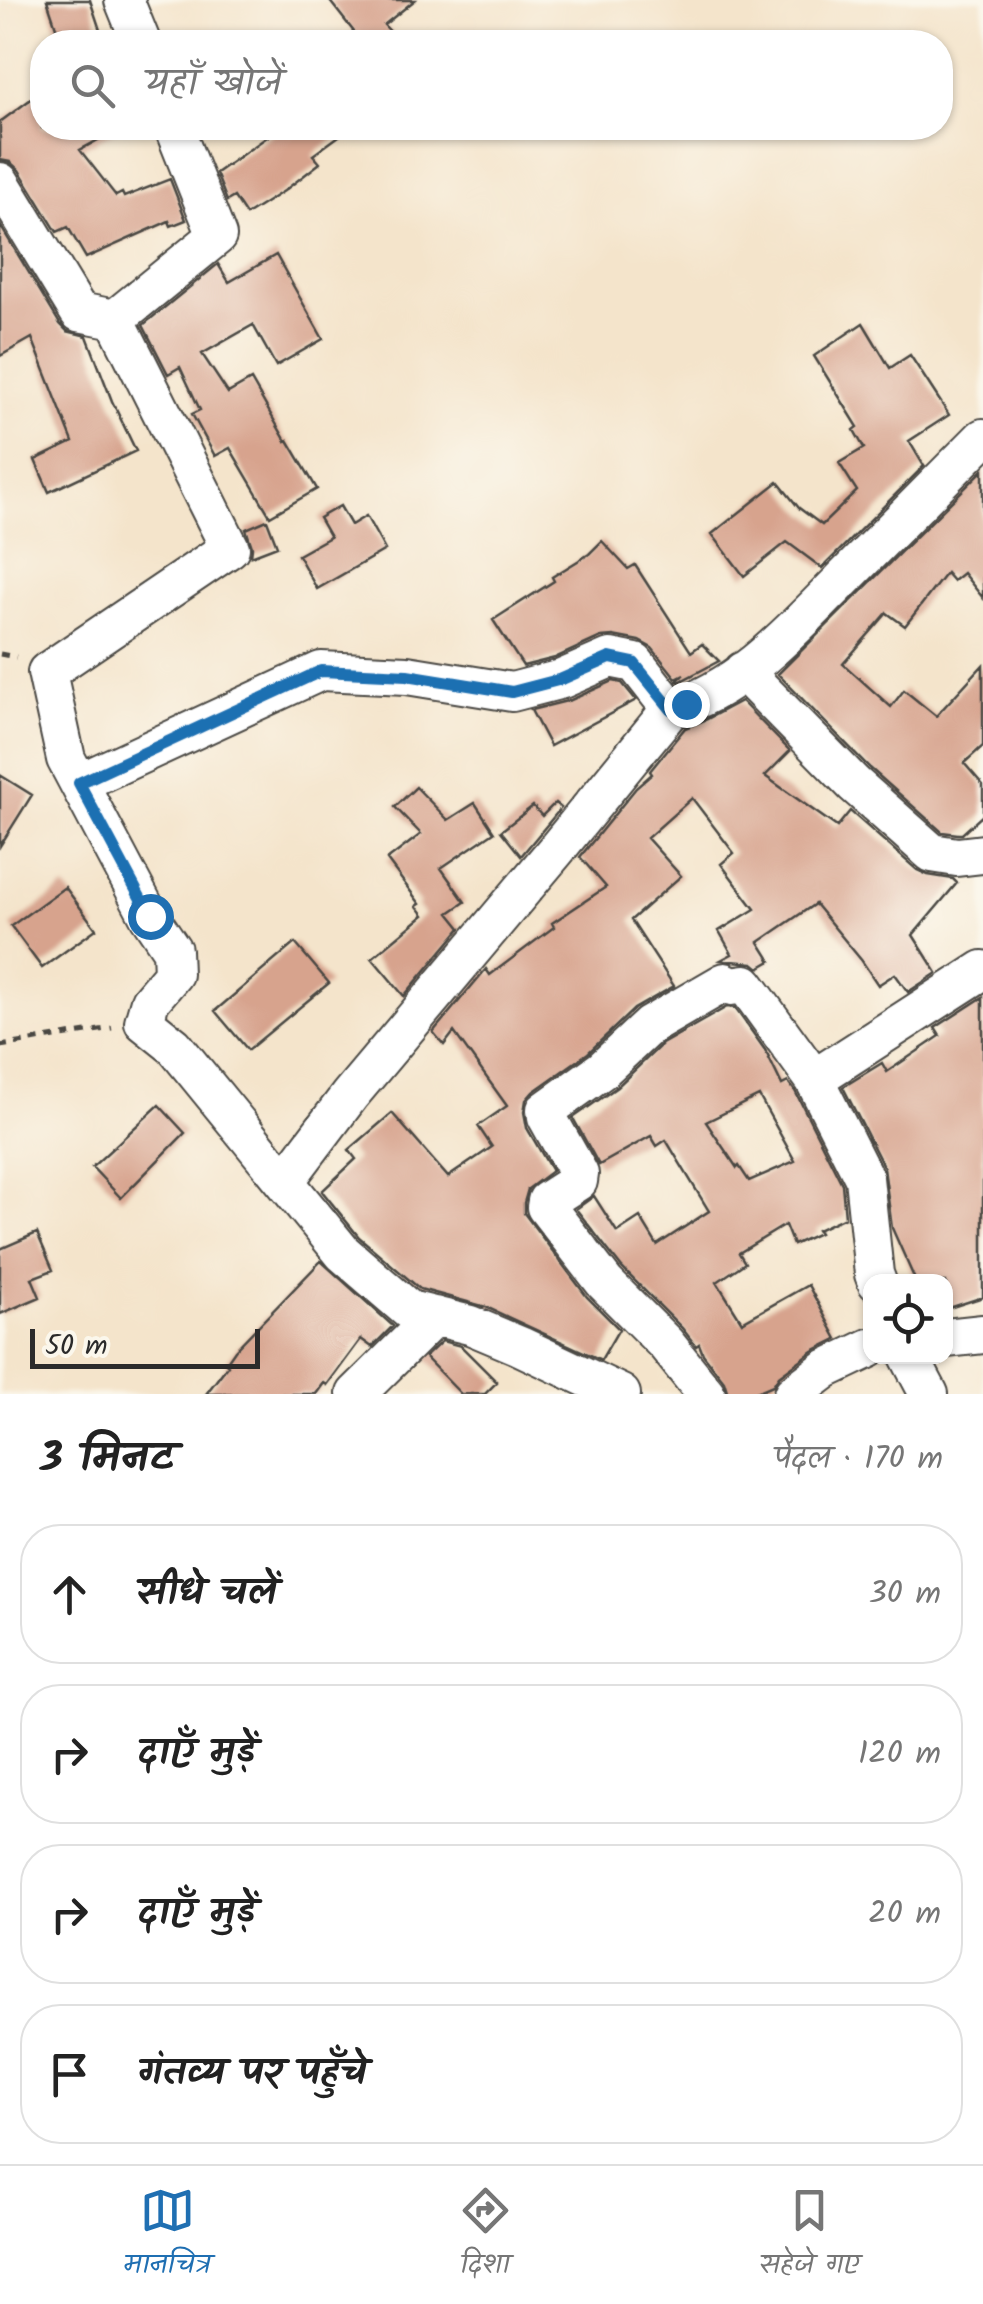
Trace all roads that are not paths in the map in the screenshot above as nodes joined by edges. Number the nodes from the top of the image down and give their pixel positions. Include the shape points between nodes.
1 (124, 0) edge
2 (135, 30) edge
3 (179, 140) edge
4 (0, 182) edge
5 (114, 318) junction
6 (983, 438) edge
7 (744, 671) junction
8 (671, 709) junction
9 (79, 783) junction
10 (983, 854) edge
11 (983, 970) edge
12 (814, 1080) junction
13 (286, 1181) junction
14 (874, 1274) edge
15 (435, 1316) junction
16 (983, 1334) edge
17 (953, 1337) edge
18 (863, 1351) edge
19 (913, 1364) edge
20 (356, 1394) edge
21 (621, 1394) edge
22 (706, 1394) edge
23 (793, 1394) edge
24 (929, 1394) edge

1 - 2 street
3 - 5 street via 217,236
4 - 5 street via 80,312
5 - 9 street via 230,548 48,672 66,760
6 - 7 street via 777,646
7 - 8 street
7 - 10 street via 854,784 932,852
8 - 9 street via 634,663 610,658 512,692 407,675 321,671
8 - 13 street
9 - 13 street via 172,950 172,974 150,1001 144,1022 174,1046
11 - 12 street
12 - 14 street via 864,1178
12 - 22 street via 745,984 724,982 650,1026 546,1110 579,1174 546,1207
13 - 15 street via 343,1253 409,1310
15 - 20 street
15 - 21 street via 470,1325
16 - 17 street
18 - 23 street
19 - 24 street

